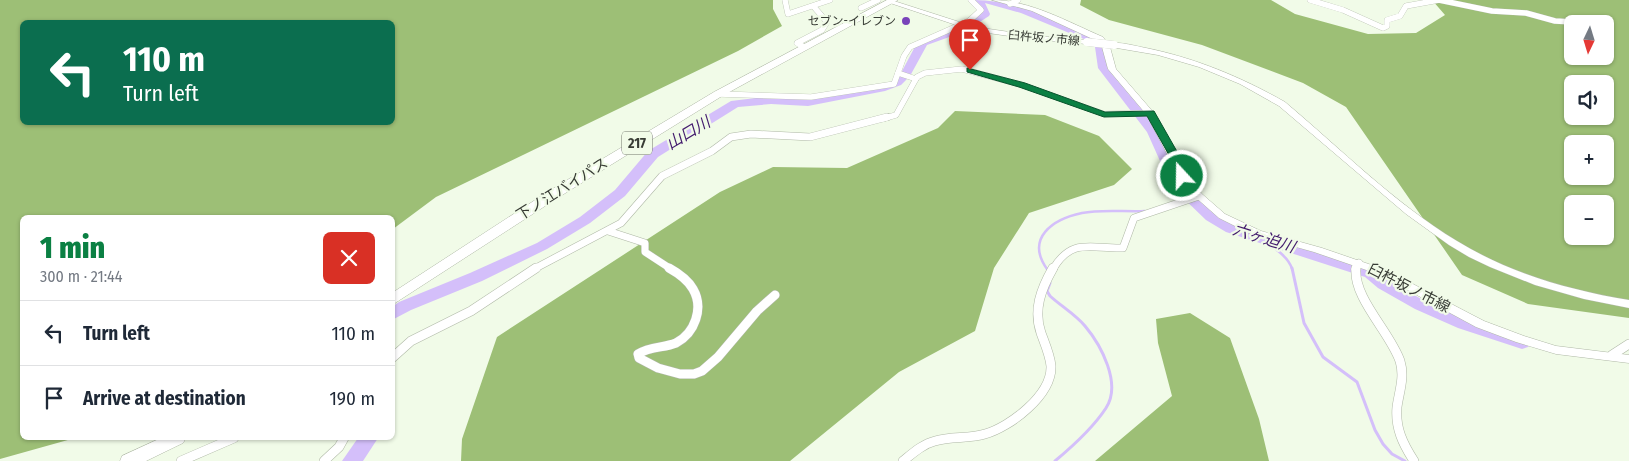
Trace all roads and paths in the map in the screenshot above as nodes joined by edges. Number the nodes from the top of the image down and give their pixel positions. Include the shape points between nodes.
1 (784, 0) edge
2 (830, 0) edge
3 (971, 0) edge
4 (995, 0) edge
5 (1310, 0) edge
6 (885, 2) edge
7 (1014, 2) edge
8 (814, 7) junction
9 (861, 8) dead end
10 (1564, 22) edge
11 (959, 26) junction
12 (804, 47) junction
13 (899, 73) junction
14 (915, 78) junction
15 (718, 94) junction
16 (1148, 113) junction
17 (1198, 197) junction
18 (608, 231) junction
19 (1357, 266) junction
20 (775, 295) dead end
21 (395, 298) edge
22 (1629, 304) edge
23 (1629, 344) edge
24 (395, 355) edge
25 (1621, 357) edge
26 (173, 440) edge
27 (229, 440) edge
28 (343, 440) edge
29 (129, 461) edge
30 (181, 461) edge
31 (324, 461) edge
32 (903, 461) edge
33 (1414, 461) edge

1 - 8 street via 788,14
2 - 8 street
3 - 11 street via 981,10
4 - 7 main road, 臼杵坂ノ市線
5 - 10 street via 1383,28 1387,26 1387,20 1400,16 1406,6 1439,0
6 - 9 street
6 - 11 main road
6 - 12 highway, 下ノ江バイパス / 217
7 - 16 main road, 臼杵坂ノ市線 via 1100,39 1106,47 1112,69
8 - 12 street via 827,22 822,30 797,43
11 - 13 street via 910,48
11 - 22 main road, 臼杵坂ノ市線, bridge via 1166,54 1223,72 1282,104 1426,225 1455,244 1498,266 1560,288
12 - 15 highway, 下ノ江バイパス / 217
13 - 14 street
13 - 15 street via 894,84 884,87 811,97
14 - 16 street via 925,73 970,70 1022,85 1090,111 1104,114
14 - 18 street via 896,115 810,138 750,134 731,137 712,151 662,176 621,223
15 - 21 highway, 下ノ江バイパス / 217 via 554,194
16 - 17 main road, 臼杵坂ノ市線 via 1174,155 1182,176
17 - 19 main road, 臼杵坂ノ市線 via 1222,216 1257,233
17 - 32 street via 1134,218 1123,248 1082,246 1066,251 1050,272 1037,309 1051,361 1052,379 1041,394 991,432 970,438 937,440 922,446
18 - 20 street via 645,243 645,252 688,281 697,304 696,320 685,336 672,344 638,354 647,362 677,373 701,371
18 - 24 street via 532,270 471,312 411,341
19 - 25 main road, 臼杵坂ノ市線 via 1382,272 1480,324 1520,339 1556,350
19 - 33 street via 1366,302 1400,361 1401,389 1396,408 1398,430
23 - 25 street
26 - 29 highway
27 - 30 street
28 - 31 street

